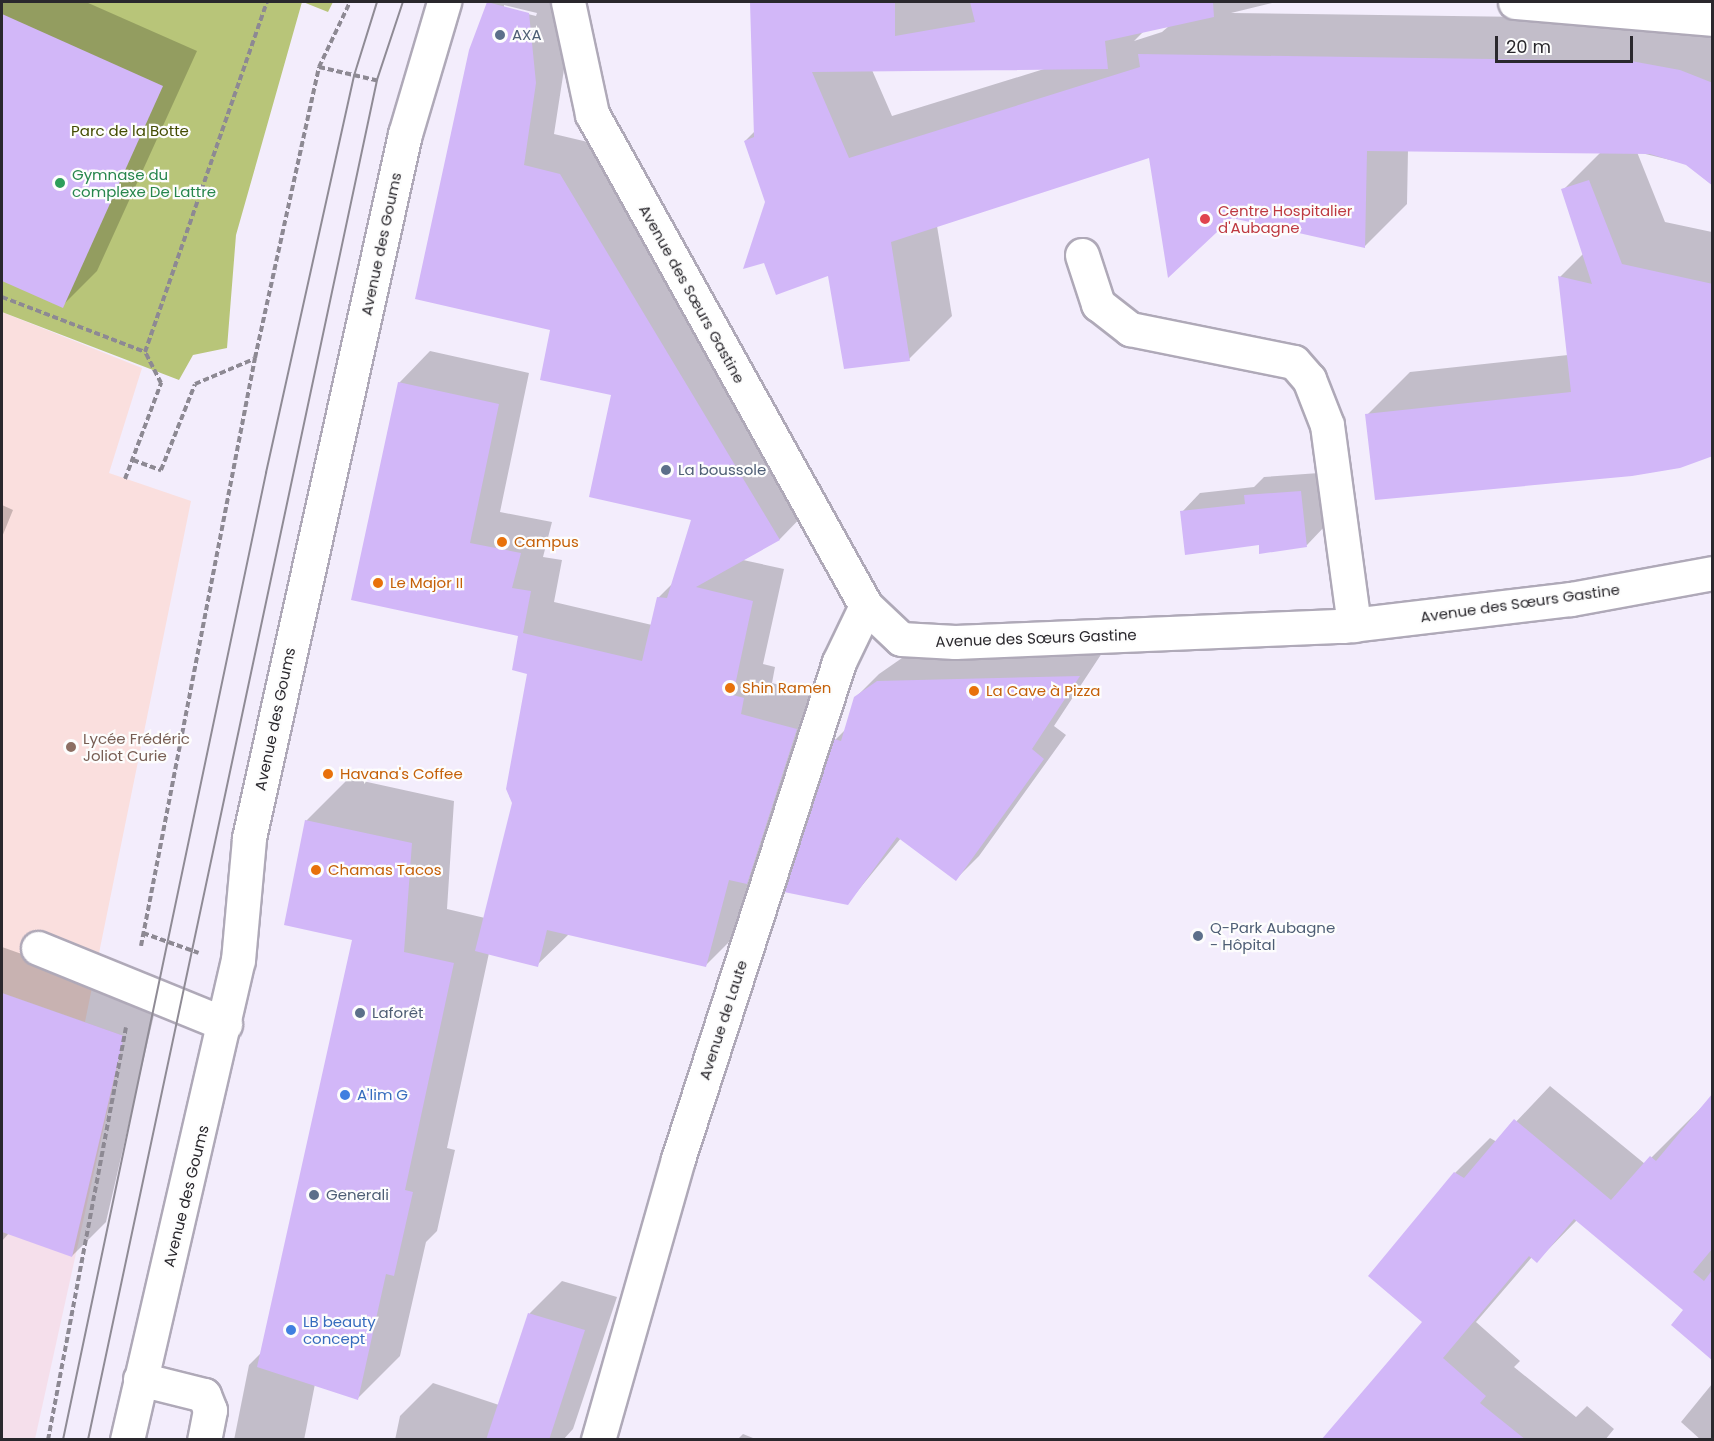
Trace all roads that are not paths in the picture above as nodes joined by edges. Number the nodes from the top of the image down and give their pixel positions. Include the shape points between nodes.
1 (444, 2) edge
2 (568, 2) edge
3 (1515, 2) edge
4 (1574, 4) edge
5 (1713, 19) edge
6 (1083, 255) dead end
7 (1713, 573) edge
8 (866, 606) junction
9 (1354, 625) junction
10 (38, 948) dead end
11 (225, 1024) junction
12 (140, 1379) junction
13 (127, 1440) edge
14 (204, 1440) edge
15 (598, 1440) edge

1 - 11 street, Avenue des Goums via 417,94 249,838 238,960
2 - 8 street, Avenue des Sœurs Gastine via 592,114
3 - 4 street
4 - 5 street
6 - 9 street via 1098,304 1130,329 1293,362 1309,380 1327,425
7 - 9 street, Avenue des Sœurs Gastine via 1571,599
8 - 9 street, Avenue des Sœurs Gastine via 902,639 955,642
8 - 15 street, Avenue de Laute via 839,662 682,1148
10 - 11 street
11 - 12 street, Avenue des Goums
12 - 13 street, Avenue des Goums
12 - 14 street via 204,1395 210,1410

